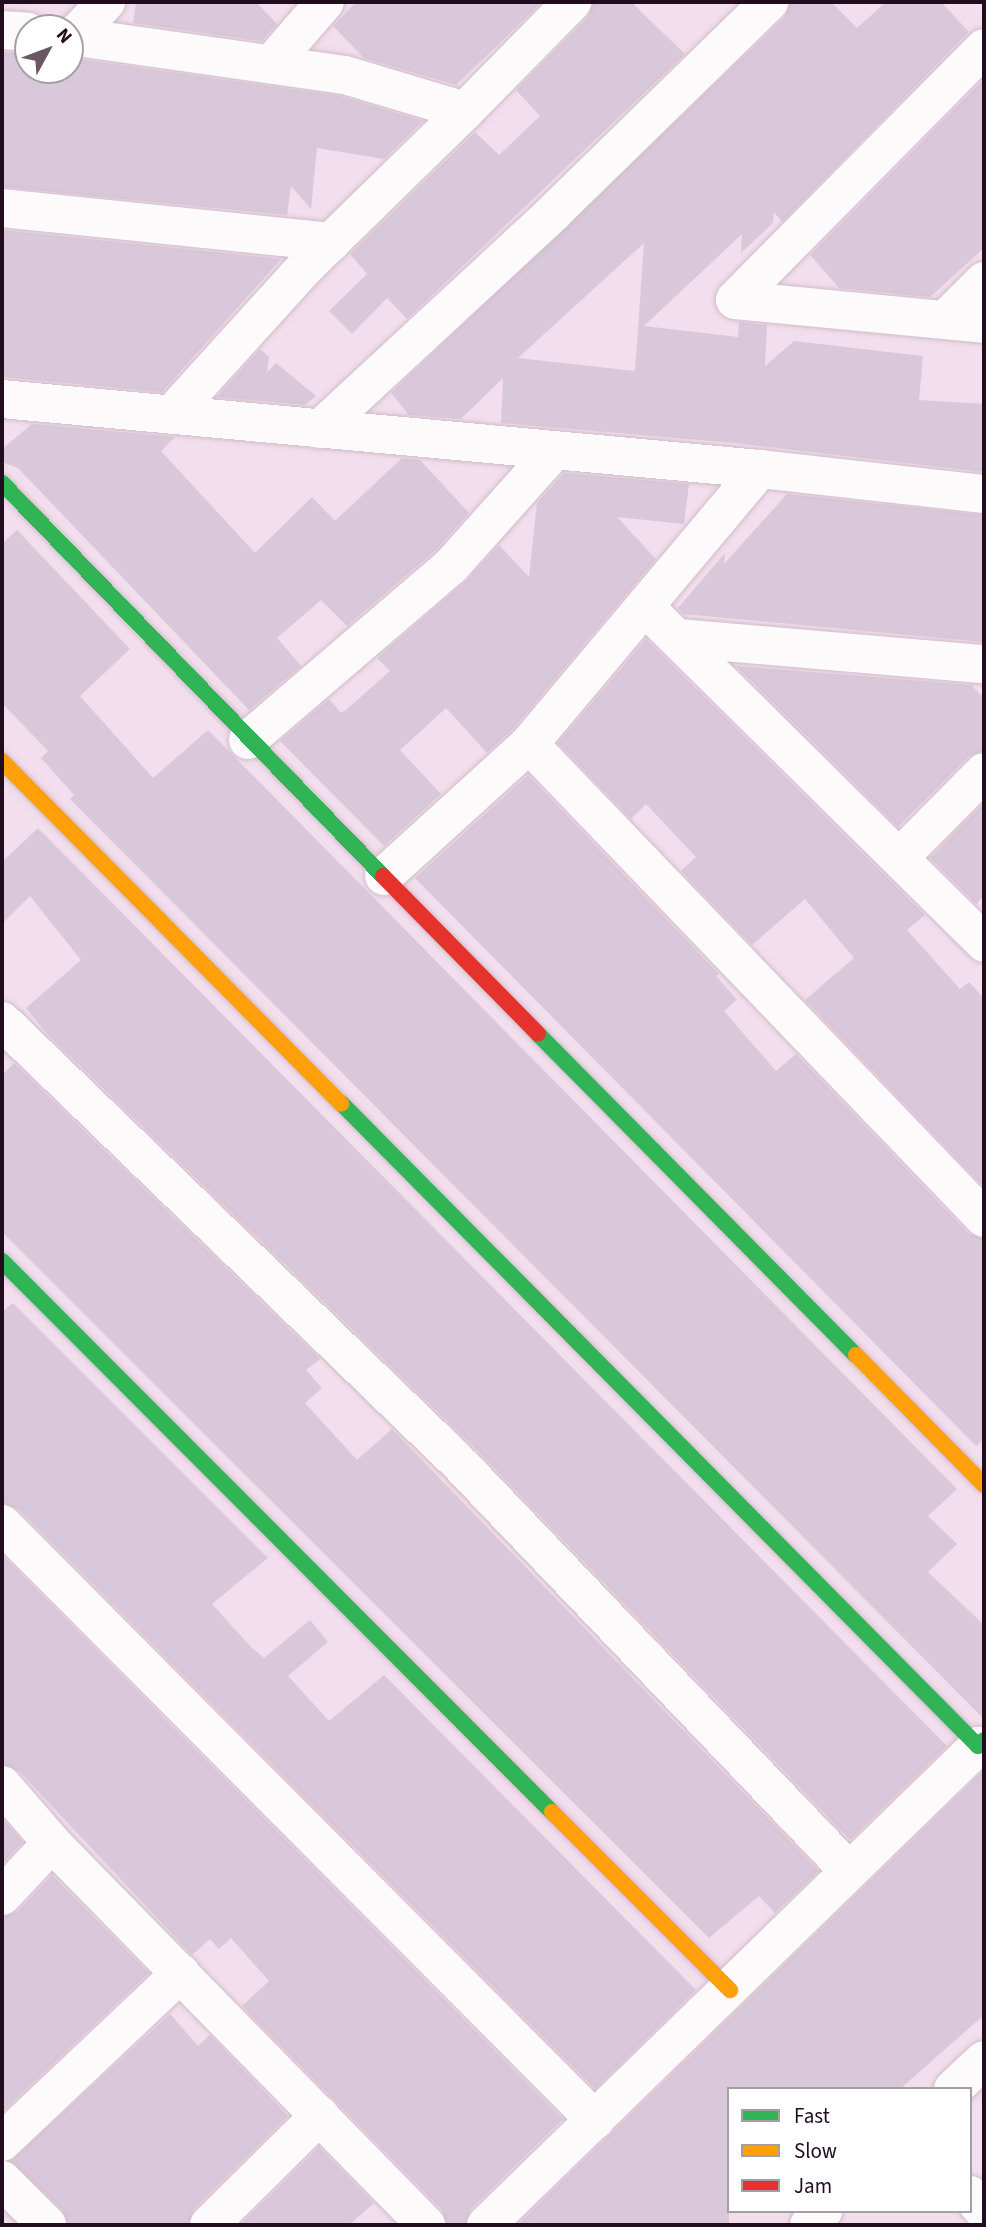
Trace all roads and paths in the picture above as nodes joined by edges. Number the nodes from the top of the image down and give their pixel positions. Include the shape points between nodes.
1 (107, 2) edge
2 (325, 2) edge
3 (572, 2) edge
4 (769, 2) edge
5 (84, 24) edge
6 (84, 38) edge
7 (984, 48) edge
8 (272, 62) junction
9 (465, 111) junction
10 (2, 208) edge
11 (331, 242) junction
12 (984, 281) edge
13 (945, 320) junction
14 (984, 324) edge
15 (2, 399) edge
16 (171, 415) junction
17 (320, 429) junction
18 (553, 452) junction
19 (760, 469) junction
20 (2, 483) edge
21 (984, 495) edge
22 (646, 608) junction
23 (678, 638) junction
24 (984, 664) edge
25 (248, 740) junction
26 (529, 744) junction
27 (2, 761) edge
28 (984, 772) edge
29 (901, 856) junction
30 (384, 876) junction
31 (984, 943) edge
32 (2, 1021) edge
33 (984, 1218) edge
34 (2, 1261) edge
35 (984, 1485) edge
36 (2, 1524) edge
37 (981, 1743) edge
38 (2, 1785) edge
39 (52, 1843) junction
40 (849, 1871) junction
41 (2, 1896) edge
42 (181, 1973) junction
43 (730, 1990) junction
44 (984, 2060) edge
45 (955, 2087) edge
46 (320, 2115) junction
47 (594, 2120) junction
48 (2, 2142) edge
49 (2, 2180) edge
50 (972, 2197) edge
51 (984, 2211) edge
52 (822, 2213) edge
53 (47, 2225) edge
54 (209, 2225) edge
55 (426, 2225) edge
56 (486, 2225) edge
57 (809, 2225) edge

1 - 5 street
2 - 8 street
3 - 9 street
4 - 17 street via 554,212
6 - 8 street
7 - 13 street via 735,300
8 - 9 street via 345,75
9 - 11 street
10 - 11 street
11 - 16 street
12 - 13 street
13 - 14 street
15 - 16 street
16 - 17 street
17 - 18 street
18 - 19 street
18 - 25 street via 452,565
19 - 21 street
19 - 22 street
20 - 25 street
22 - 23 street
22 - 26 street
23 - 24 street
23 - 29 street
25 - 30 street
26 - 30 street
26 - 33 street
27 - 37 street
28 - 29 street
29 - 31 street
30 - 35 street
32 - 40 street via 459,1463
34 - 43 street
36 - 47 street
37 - 40 street
38 - 39 street
39 - 41 street
39 - 42 street
40 - 43 street
42 - 46 street
42 - 48 street
43 - 47 street
44 - 45 street
46 - 54 street
46 - 55 street
47 - 56 street
49 - 53 street
50 - 51 street
52 - 57 street

